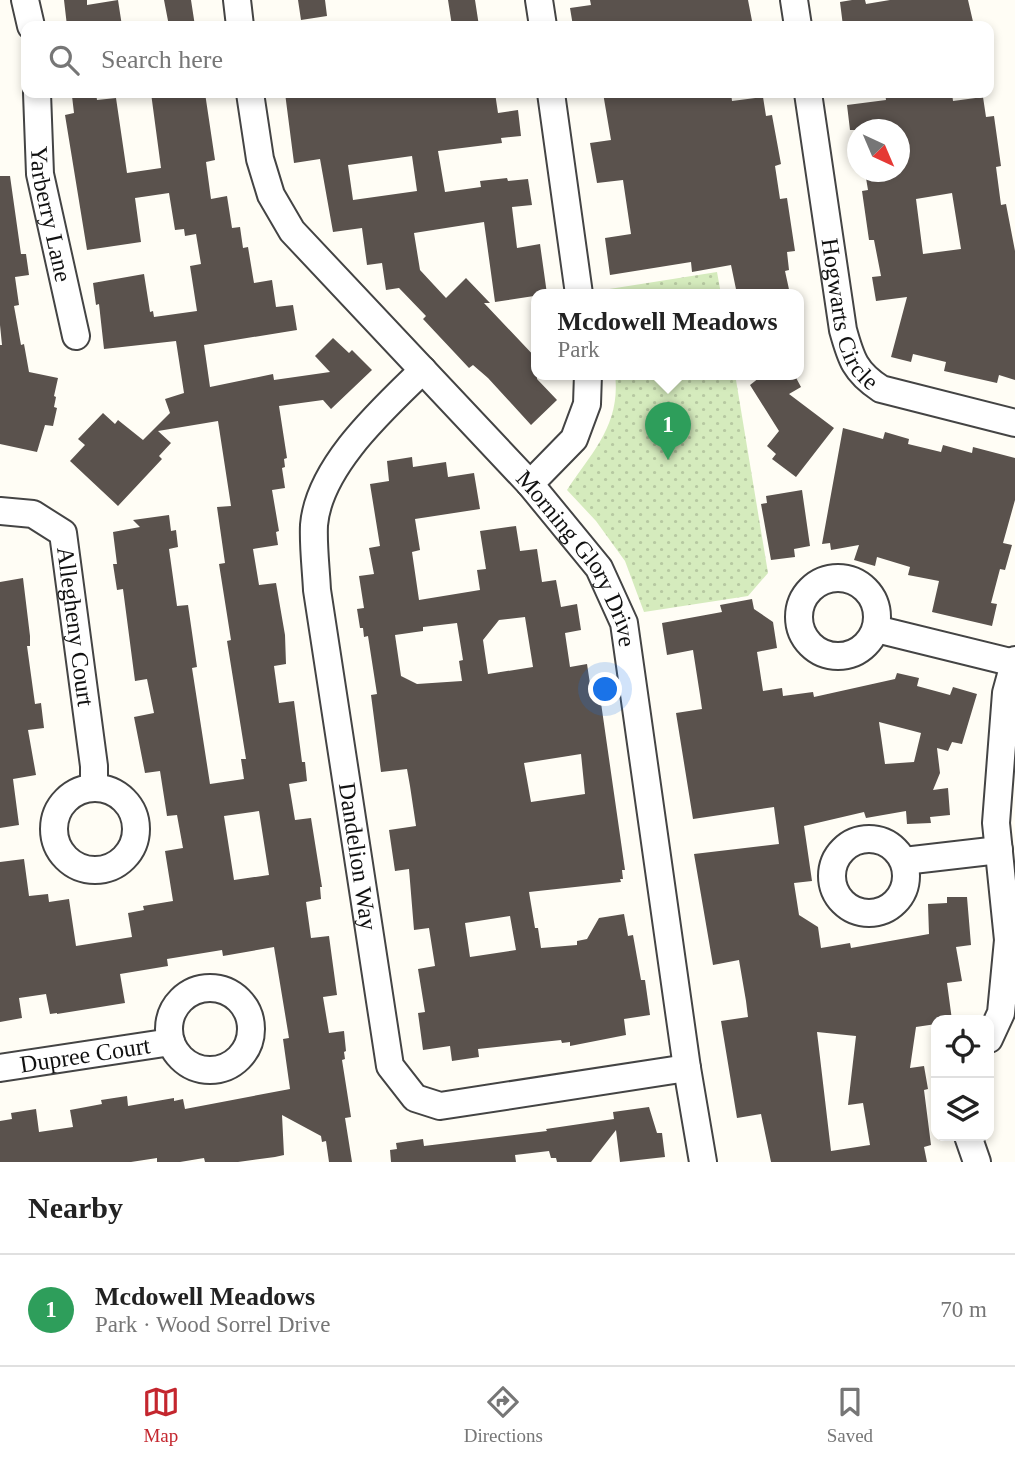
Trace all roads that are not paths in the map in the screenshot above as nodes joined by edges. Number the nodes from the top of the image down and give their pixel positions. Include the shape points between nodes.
1 (25, 0) edge
2 (237, 0) edge
3 (539, 0) edge
4 (794, 0) edge
5 (30, 21) edge
6 (239, 21) edge
7 (541, 21) edge
8 (796, 21) edge
9 (37, 98) edge
10 (251, 98) edge
11 (552, 98) edge
12 (809, 98) edge
13 (578, 289) edge
14 (76, 336) dead end
15 (423, 370) junction
16 (587, 380) edge
17 (1015, 423) edge
18 (530, 484) junction
19 (0, 511) edge
20 (876, 629) dead end
21 (1015, 662) edge
22 (94, 788) dead end
23 (999, 850) junction
24 (904, 861) dead end
25 (994, 1028) edge
26 (171, 1042) dead end
27 (0, 1068) edge
28 (687, 1068) junction
29 (970, 1141) edge
30 (703, 1162) edge
31 (977, 1162) edge

1 - 5 street
2 - 6 street
3 - 7 street
4 - 8 street
9 - 14 street, Yarberry Lane via 40,174
10 - 15 street, Morning Glory Drive via 271,195 292,231
11 - 13 street
12 - 17 street, Hogwarts Circle via 850,358 864,378 881,389
15 - 18 street, Morning Glory Drive
15 - 28 street, Dandelion Way via 363,431 327,481 314,524 317,590 390,1066 415,1098 440,1106
16 - 18 street via 587,404 574,439
18 - 28 street, Morning Glory Drive via 599,568 624,623
19 - 22 street, Allegheny Court via 33,514 63,533
20 - 21 street
21 - 23 street via 1006,693 996,823
23 - 24 street
23 - 25 street via 1008,940 1001,1013
26 - 27 street, Dupree Court
28 - 30 street, Morning Glory Drive
29 - 31 street

